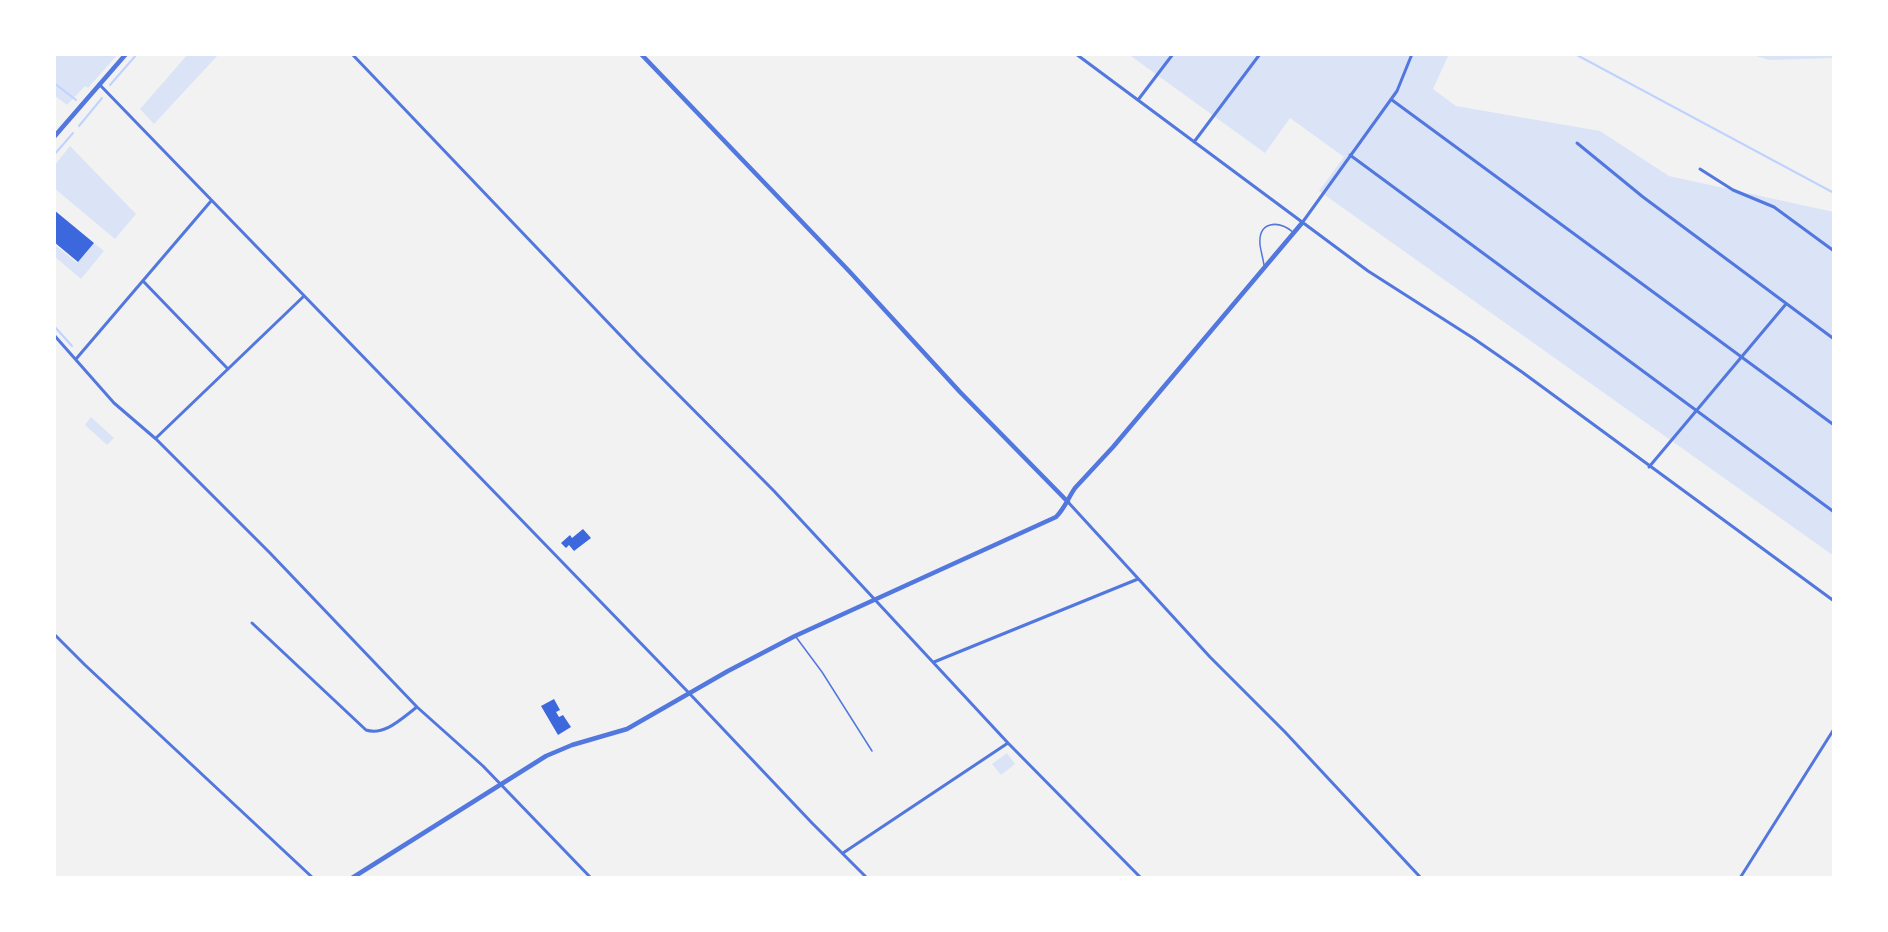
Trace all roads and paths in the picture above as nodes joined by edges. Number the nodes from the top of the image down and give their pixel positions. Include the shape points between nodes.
1 (126, 54) edge
2 (352, 54) edge
3 (641, 54) edge
4 (1173, 54) edge
5 (1260, 54) edge
6 (1412, 54) edge
7 (1079, 55) edge
8 (99, 84) junction
9 (1138, 100) junction
10 (1392, 100) junction
11 (54, 137) edge
12 (1194, 142) junction
13 (1577, 143) dead end
14 (1350, 155) junction
15 (1700, 169) dead end
16 (211, 201) junction
17 (1302, 223) junction
18 (1294, 232) junction
19 (1834, 251) edge
20 (1264, 268) junction
21 (143, 281) junction
22 (304, 296) junction
23 (1786, 304) junction
24 (54, 335) edge
25 (1834, 339) edge
26 (1742, 358) junction
27 (76, 359) junction
28 (228, 369) junction
29 (1697, 412) junction
30 (1834, 425) edge
31 (156, 439) junction
32 (1649, 467) junction
33 (1068, 502) junction
34 (1834, 512) edge
35 (1138, 579) junction
36 (875, 600) junction
37 (1834, 602) edge
38 (252, 622) dead end
39 (54, 634) edge
40 (795, 636) junction
41 (933, 662) junction
42 (689, 693) junction
43 (417, 707) junction
44 (1834, 729) edge
45 (1008, 743) junction
46 (872, 751) dead end
47 (501, 785) junction
48 (843, 853) junction
49 (313, 878) edge
50 (352, 878) edge
51 (591, 878) edge
52 (867, 878) edge
53 (1141, 878) edge
54 (1421, 878) edge
55 (1740, 878) edge

1 - 8 street
2 - 36 street via 639,356 781,497
3 - 33 street
4 - 9 street
5 - 12 street
6 - 10 street
7 - 9 street
8 - 11 street
8 - 16 street
9 - 12 street
10 - 14 street
10 - 26 street
12 - 17 street
13 - 23 street
14 - 17 street
14 - 29 street
15 - 19 street via 1733,190 1774,207
16 - 21 street
16 - 22 street
17 - 18 street
17 - 32 street via 1502,359
18 - 20 street
18 - 20 lane via 1280,223 1266,228 1260,241
20 - 33 street via 1075,488
21 - 27 street
21 - 28 street
22 - 28 street
22 - 42 street
23 - 25 street
23 - 26 street
24 - 27 street
26 - 29 street
26 - 30 street
27 - 31 street via 114,403
28 - 31 street
29 - 32 street
29 - 34 street
31 - 43 street
32 - 37 street
33 - 35 street
33 - 36 street via 1050,520
35 - 41 street
35 - 54 street
36 - 40 street
36 - 41 street
38 - 43 street via 366,730 379,732 389,728
39 - 49 street
40 - 42 street
40 - 46 lane
41 - 45 street
42 - 47 street via 627,729 546,756
42 - 48 street
43 - 47 street
44 - 55 street
45 - 48 street
45 - 53 street
47 - 50 street
47 - 51 street
48 - 52 street

